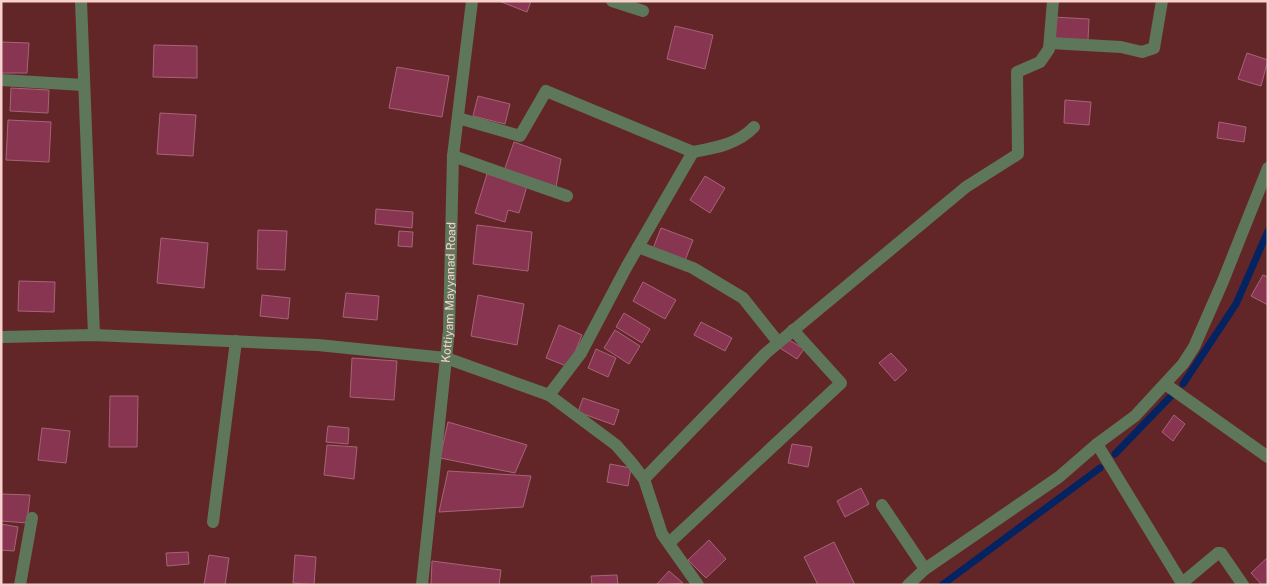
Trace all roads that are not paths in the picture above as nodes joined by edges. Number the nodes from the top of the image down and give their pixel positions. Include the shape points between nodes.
1 (81, 1) edge
2 (472, 1) edge
3 (612, 1) edge
4 (1053, 1) edge
5 (1162, 1) edge
6 (643, 11) dead end
7 (1050, 43) junction
8 (1, 80) edge
9 (83, 85) junction
10 (458, 118) junction
11 (754, 127) dead end
12 (693, 152) junction
13 (453, 156) junction
14 (1268, 168) edge
15 (568, 196) dead end
16 (638, 247) junction
17 (793, 330) junction
18 (94, 335) junction
19 (1, 337) edge
20 (236, 341) junction
21 (778, 342) junction
22 (446, 358) junction
23 (1164, 384) junction
24 (549, 395) junction
25 (1096, 444) junction
26 (1268, 457) edge
27 (644, 479) junction
28 (882, 505) dead end
29 (32, 518) dead end
30 (213, 522) dead end
31 (669, 543) junction
32 (926, 569) junction
33 (912, 584) edge
34 (1182, 584) edge
35 (20, 585) edge
36 (422, 585) edge
37 (698, 585) edge
38 (1243, 585) edge

1 - 9 street
2 - 10 street, Kottiyam Mayyanad Road
3 - 6 street
4 - 7 street
5 - 7 street via 1154,48 1142,52 1121,47
7 - 17 street via 1040,62 1017,72 1018,154 966,187
8 - 9 street
9 - 18 street
10 - 12 street via 520,136 546,91
10 - 13 street, Kottiyam Mayyanad Road
11 - 12 street via 744,137
12 - 16 street
13 - 15 street
13 - 22 street, Kottiyam Mayyanad Road
14 - 23 street via 1194,347
16 - 21 street via 693,268 743,298
16 - 24 street via 582,353
17 - 21 street
17 - 31 street via 841,383
18 - 19 street
18 - 20 street
20 - 22 street via 318,345
20 - 30 street
21 - 27 street
22 - 24 street
22 - 36 street, Kottiyam Mayyanad Road
23 - 25 street via 1135,416
23 - 26 street
24 - 27 street via 616,445
25 - 32 street via 1059,477
25 - 34 street
27 - 31 street via 655,516
28 - 32 street
29 - 35 street
31 - 37 street
32 - 33 street
34 - 38 street via 1221,553

